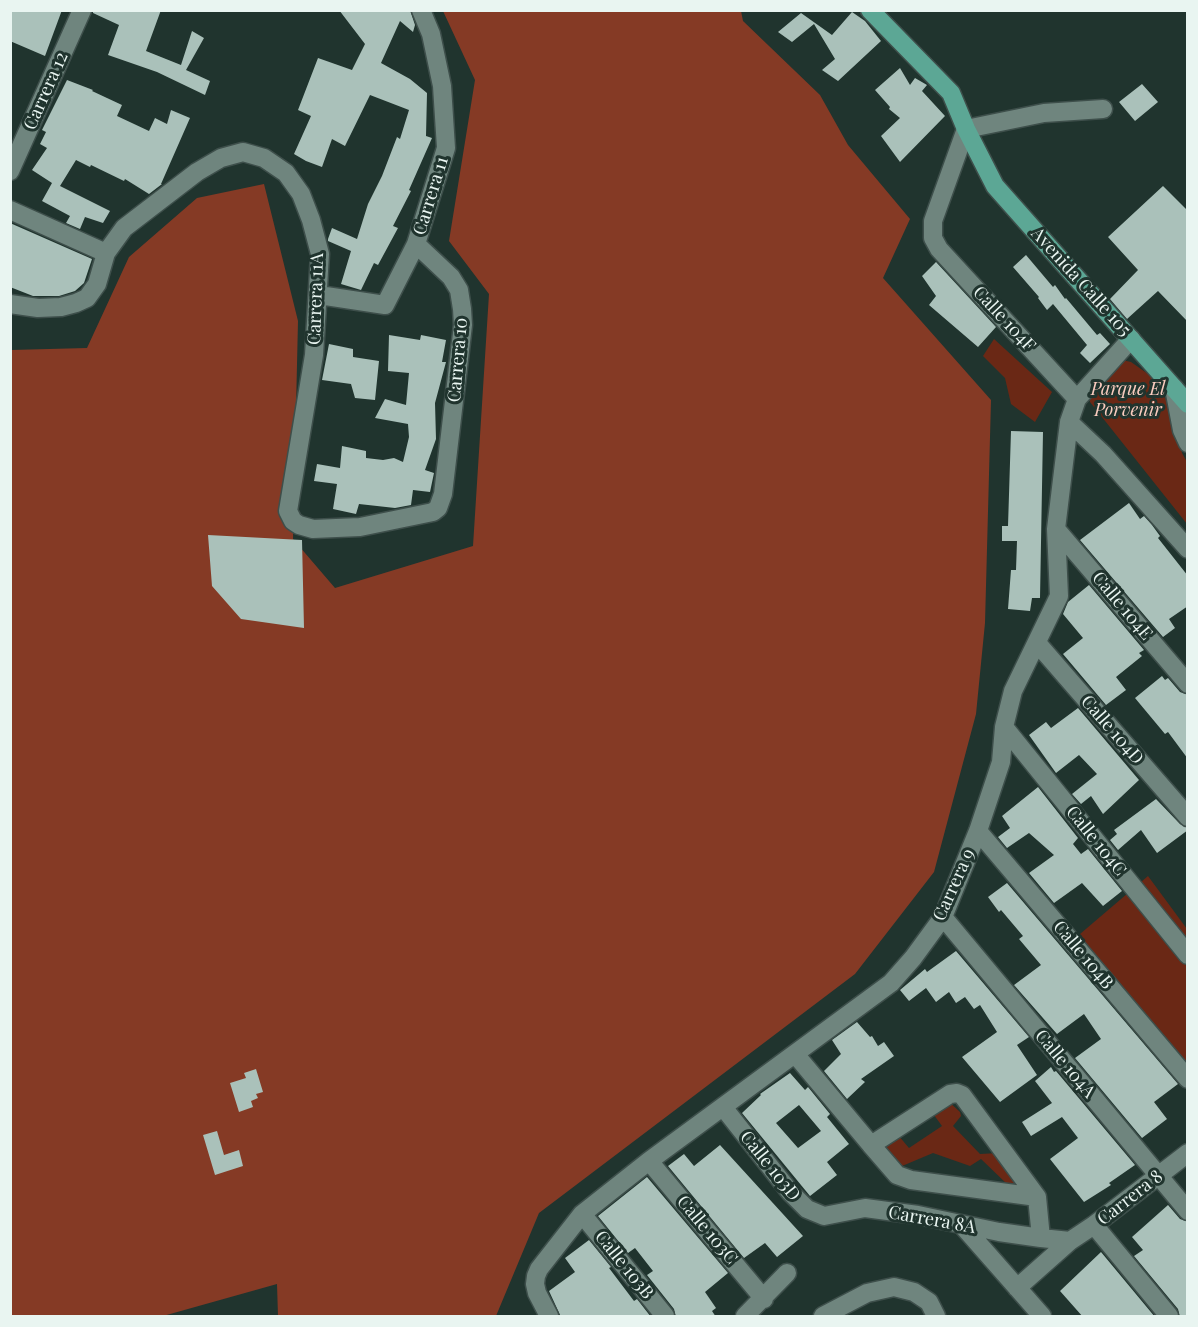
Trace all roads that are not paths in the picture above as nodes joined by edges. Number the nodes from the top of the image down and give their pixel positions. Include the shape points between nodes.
1 (82, 10) edge
2 (421, 10) edge
3 (870, 10) edge
4 (1103, 109) dead end
5 (966, 129) junction
6 (10, 171) edge
7 (10, 210) edge
8 (416, 244) junction
9 (106, 253) junction
10 (319, 295) junction
11 (10, 304) edge
12 (1131, 339) junction
13 (1174, 388) junction
14 (1077, 399) junction
15 (1188, 404) edge
16 (1069, 422) junction
17 (1188, 443) edge
18 (313, 529) joint
19 (1056, 529) junction
20 (1188, 549) edge
21 (1037, 643) junction
22 (1188, 684) edge
23 (1004, 727) junction
24 (1188, 817) edge
25 (978, 831) junction
26 (943, 917) junction
27 (1188, 955) edge
28 (795, 1054) junction
29 (1188, 1079) edge
30 (723, 1107) junction
31 (872, 1145) junction
32 (1188, 1153) edge
33 (649, 1161) junction
34 (1158, 1176) junction
35 (1037, 1197) junction
36 (1188, 1211) edge
37 (582, 1214) junction
38 (824, 1216) joint
39 (962, 1225) junction
40 (1095, 1225) junction
41 (1041, 1238) junction
42 (1070, 1241) junction
43 (787, 1273) dead end
44 (1017, 1288) junction
45 (764, 1299) junction
46 (549, 1317) edge
47 (665, 1317) edge
48 (745, 1317) edge
49 (823, 1317) edge
50 (936, 1317) edge
51 (1042, 1317) edge
52 (1169, 1317) edge

1 - 6 street, Carrera 12
2 - 8 street, Carrera 11 via 431,34 442,86 446,148
3 - 5 main road, Avenida Calle 105 via 951,93
4 - 5 street via 1044,113
5 - 12 main road, Avenida Calle 105 via 995,186
5 - 14 street, Calle 104F via 933,221 933,238
7 - 9 street
8 - 10 street, Carrera 11 via 385,305
8 - 18 street, Carrera 10 via 451,277 459,290 462,309 443,494 438,508 426,515 360,527
9 - 10 street, Carrera 11A via 124,228 197,172 220,158 243,152 264,158 286,173 301,194 320,254
9 - 11 street, Carrera 11A via 97,284 87,298 61,307
10 - 18 street, Carrera 11A via 314,355 288,511 293,521
12 - 13 main road, Avenida Calle 105
12 - 14 street, Carrera 9
13 - 15 main road, Avenida Calle 105
13 - 17 street
14 - 16 street, Carrera 9
16 - 19 street, Carrera 9
16 - 20 street
19 - 21 street, Carrera 9 via 1059,596
19 - 22 street, Calle 104E
21 - 23 street, Carrera 9 via 1013,691
21 - 24 street, Calle 104D
23 - 25 street, Carrera 9 via 1001,762
23 - 27 street, Calle 104C
25 - 26 street, Carrera 9
25 - 29 street, Calle 104B
26 - 28 street, Carrera 9 via 891,983
26 - 34 street, Calle 104A
28 - 30 street, Carrera 9
28 - 31 street
30 - 33 street, Carrera 9
30 - 38 street, Calle 103D via 790,1192 807,1209
31 - 35 street via 897,1175 911,1180
31 - 35 street via 957,1093
32 - 34 street, Carrera 8
33 - 37 street, Carrera 9
33 - 45 street, Calle 103C
34 - 36 street, Calle 104A
34 - 40 street, Carrera 8
35 - 41 street
37 - 46 street, Carrera 9 via 539,1269 535,1284
37 - 47 street, Calle 103B
38 - 39 street, Carrera 8A via 865,1208
39 - 41 street, Carrera 8A
39 - 44 street
40 - 42 street, Carrera 8
40 - 52 street
41 - 42 street
42 - 44 street, Carrera 8
43 - 45 street
44 - 51 street
45 - 48 street
49 - 50 street via 867,1293 894,1287 914,1292 929,1302

